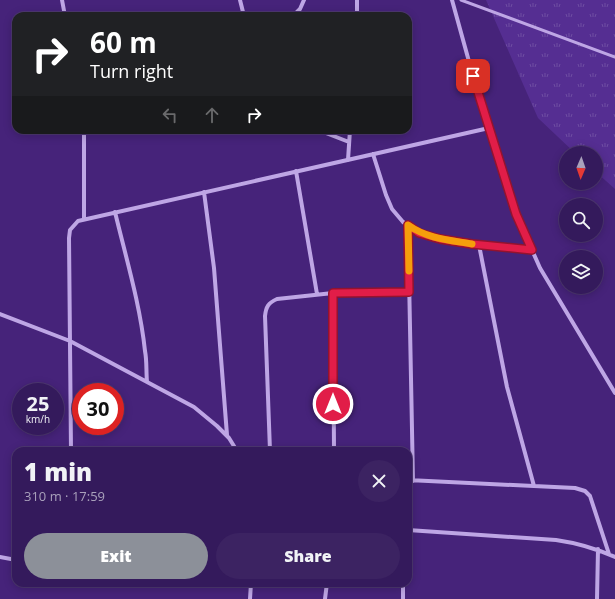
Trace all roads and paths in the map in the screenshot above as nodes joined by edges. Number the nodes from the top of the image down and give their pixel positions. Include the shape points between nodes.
1 (62, 0) edge
2 (240, 0) edge
3 (304, 0) edge
4 (358, 0) edge
5 (452, 0) edge
6 (461, 0) edge
7 (64, 12) edge
8 (243, 12) edge
9 (297, 12) edge
10 (356, 12) edge
11 (615, 57) edge
12 (489, 128) junction
13 (84, 134) edge
14 (328, 134) edge
15 (350, 134) edge
16 (349, 142) junction
17 (373, 154) junction
18 (348, 160) junction
19 (296, 171) junction
20 (204, 192) junction
21 (115, 212) junction
22 (84, 219) junction
23 (408, 225) junction
24 (479, 245) junction
25 (532, 250) junction
26 (409, 292) junction
27 (333, 293) junction
28 (317, 294) junction
29 (0, 314) edge
30 (70, 341) junction
31 (147, 382) junction
32 (615, 393) edge
33 (226, 435) junction
34 (71, 447) edge
35 (234, 447) edge
36 (270, 447) edge
37 (334, 447) edge
38 (413, 480) joint
39 (534, 486) junction
40 (412, 530) edge
41 (598, 549) junction
42 (609, 554) junction
43 (0, 557) edge
44 (615, 557) edge
45 (12, 559) edge
46 (251, 587) edge
47 (327, 587) edge
48 (403, 587) edge
49 (250, 599) edge
50 (326, 599) edge
51 (403, 599) edge
52 (597, 599) edge

1 - 7 street
2 - 8 street
3 - 9 street
4 - 10 street
5 - 12 street
6 - 11 lane
12 - 17 street
12 - 25 street via 516,214
13 - 22 street
14 - 16 street
15 - 16 street
16 - 18 street
17 - 18 street
17 - 23 street via 392,209
18 - 19 street
19 - 20 street
19 - 28 street
20 - 21 street
20 - 33 street via 214,268
21 - 22 street
21 - 31 street via 136,297 146,352
22 - 30 street via 73,225 68,238
23 - 24 street via 419,233 440,239
23 - 26 street
24 - 25 street
24 - 39 street via 507,387
25 - 32 street via 540,268
26 - 27 street
26 - 38 street
27 - 28 street
27 - 37 street
28 - 36 street via 277,299 266,309
29 - 30 street
30 - 31 street
30 - 34 street
31 - 33 street via 194,407
33 - 35 street
38 - 39 street
39 - 42 street via 575,488 588,493
40 - 41 street via 576,542
41 - 42 street
41 - 52 street
42 - 44 street
43 - 45 street
46 - 49 street
47 - 50 street
48 - 51 street

